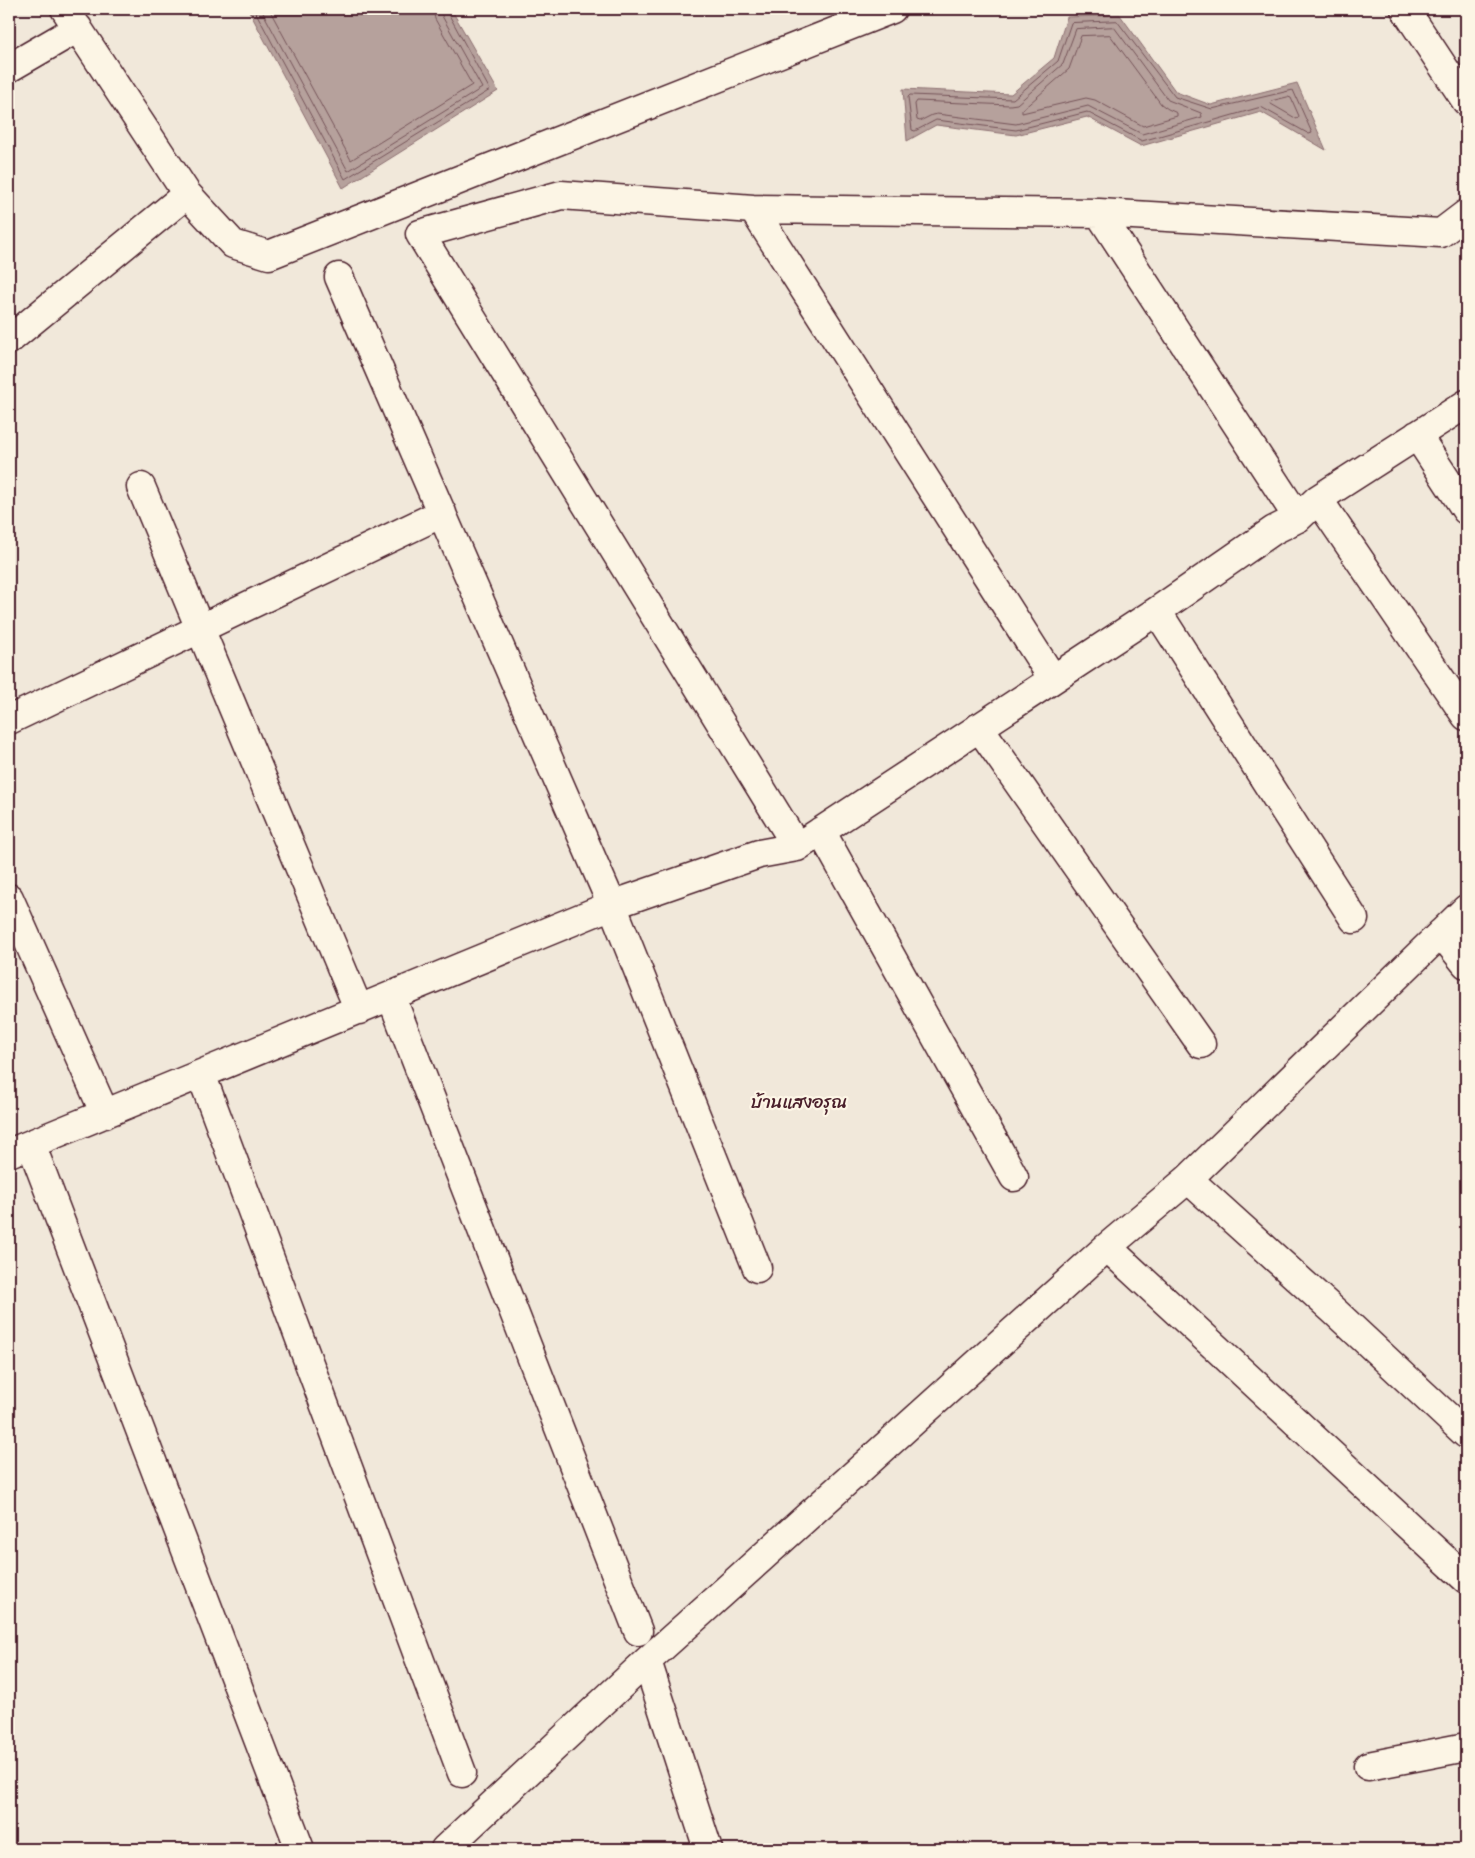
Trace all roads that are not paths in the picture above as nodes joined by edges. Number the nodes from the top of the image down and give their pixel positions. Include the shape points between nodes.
1 (892, 9) edge
2 (1405, 9) edge
3 (72, 18) edge
4 (9, 68) edge
5 (1466, 101) edge
6 (187, 194) junction
7 (753, 209) junction
8 (1098, 213) junction
9 (1466, 214) edge
10 (339, 277) dead end
11 (9, 340) edge
12 (1466, 404) edge
13 (1417, 435) junction
14 (141, 487) dead end
15 (1318, 500) junction
16 (1466, 510) edge
17 (442, 512) junction
18 (1298, 518) junction
19 (1157, 611) junction
20 (200, 629) junction
21 (1053, 679) junction
22 (1466, 716) edge
23 (9, 720) edge
24 (979, 727) junction
25 (821, 831) junction
26 (797, 847) junction
27 (9, 898) edge
28 (612, 905) junction
29 (1466, 909) edge
30 (1354, 919) dead end
31 (1441, 933) junction
32 (1466, 964) edge
33 (391, 996) junction
34 (359, 1010) junction
35 (1201, 1044) dead end
36 (201, 1074) junction
37 (105, 1114) junction
38 (20, 1149) edge
39 (1014, 1177) dead end
40 (1188, 1179) junction
41 (1107, 1247) junction
42 (756, 1268) dead end
43 (1466, 1434) edge
44 (1466, 1579) edge
45 (638, 1631) dead end
46 (647, 1661) junction
47 (1466, 1747) edge
48 (1368, 1766) dead end
49 (462, 1773) dead end
50 (300, 1849) edge
51 (445, 1849) edge
52 (708, 1849) edge

1 - 6 street via 269,255 233,244
2 - 5 street
3 - 4 street
3 - 6 street
6 - 11 street
7 - 8 street
7 - 21 street
7 - 26 street via 561,195 420,234
8 - 9 street via 1441,233
8 - 18 street
10 - 17 street
12 - 13 street
13 - 15 street
13 - 16 street
14 - 20 street
15 - 18 street
15 - 22 street
17 - 20 street
17 - 28 street
18 - 19 street via 1274,530
19 - 21 street
19 - 30 street
20 - 23 street
20 - 34 street
21 - 24 street
24 - 25 street
24 - 35 street
25 - 26 street
25 - 39 street
26 - 28 street via 759,854
27 - 37 street
28 - 33 street
28 - 42 street
29 - 31 street
31 - 32 street
31 - 40 street
33 - 34 street
33 - 45 street
34 - 36 street
36 - 37 street
36 - 49 street
37 - 38 street
38 - 50 street
40 - 41 street
40 - 43 street
41 - 44 street
41 - 46 street
46 - 51 street
46 - 52 street
47 - 48 street

